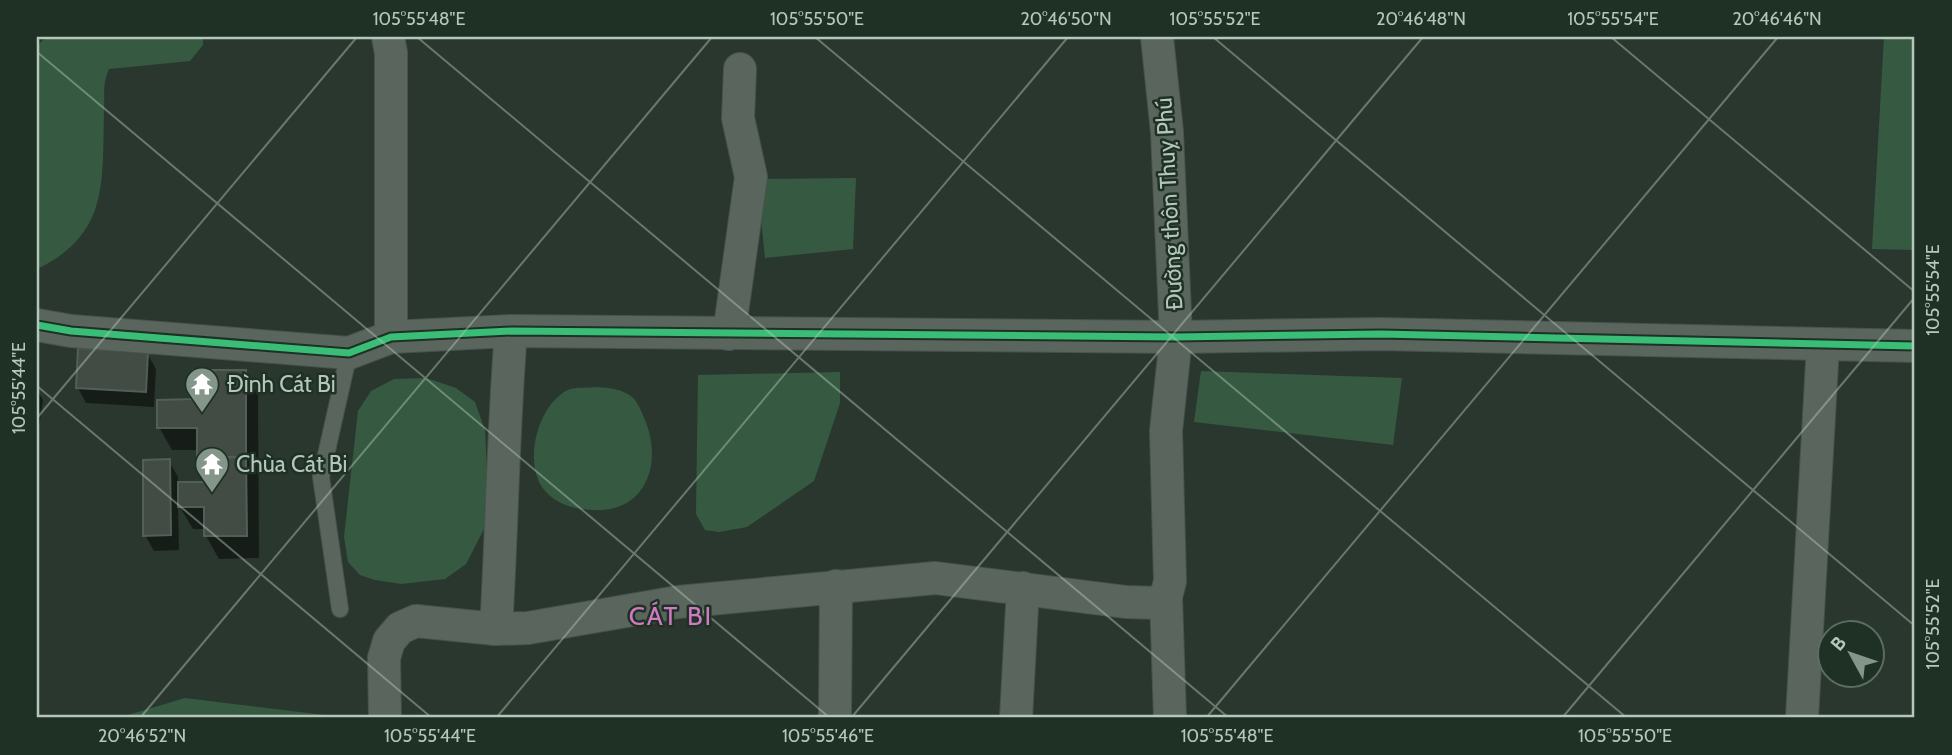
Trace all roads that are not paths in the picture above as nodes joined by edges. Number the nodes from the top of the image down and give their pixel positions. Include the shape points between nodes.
1 (388, 37) edge
2 (1157, 37) edge
3 (740, 69) dead end
4 (37, 325) edge
5 (511, 331) junction
6 (729, 334) junction
7 (391, 337) junction
8 (1176, 337) junction
9 (1823, 345) junction
10 (1915, 346) edge
11 (349, 353) junction
12 (836, 586) junction
13 (1023, 587) junction
14 (1166, 597) junction
15 (340, 609) dead end
16 (496, 629) junction
17 (385, 718) edge
18 (835, 718) edge
19 (1016, 718) edge
20 (1170, 718) edge
21 (1802, 718) edge

1 - 7 street
2 - 8 street, Đường thôn Thuỵ Phú via 1167,132
3 - 6 street via 738,118 751,177
4 - 11 street via 97,334
5 - 6 street
5 - 7 street
5 - 16 street
6 - 8 street
7 - 11 street
8 - 9 street via 1381,334
8 - 14 street, Đường thôn Thuỵ Phú via 1166,431 1170,581
9 - 10 street
9 - 21 street
11 - 15 lane via 321,477
12 - 13 street via 936,578
12 - 16 street via 678,602 528,628
12 - 18 street
13 - 14 street via 1151,604
13 - 19 street
14 - 20 street, Đường thôn Thuỵ Phú
16 - 17 street via 416,621 400,628 389,641 384,658

